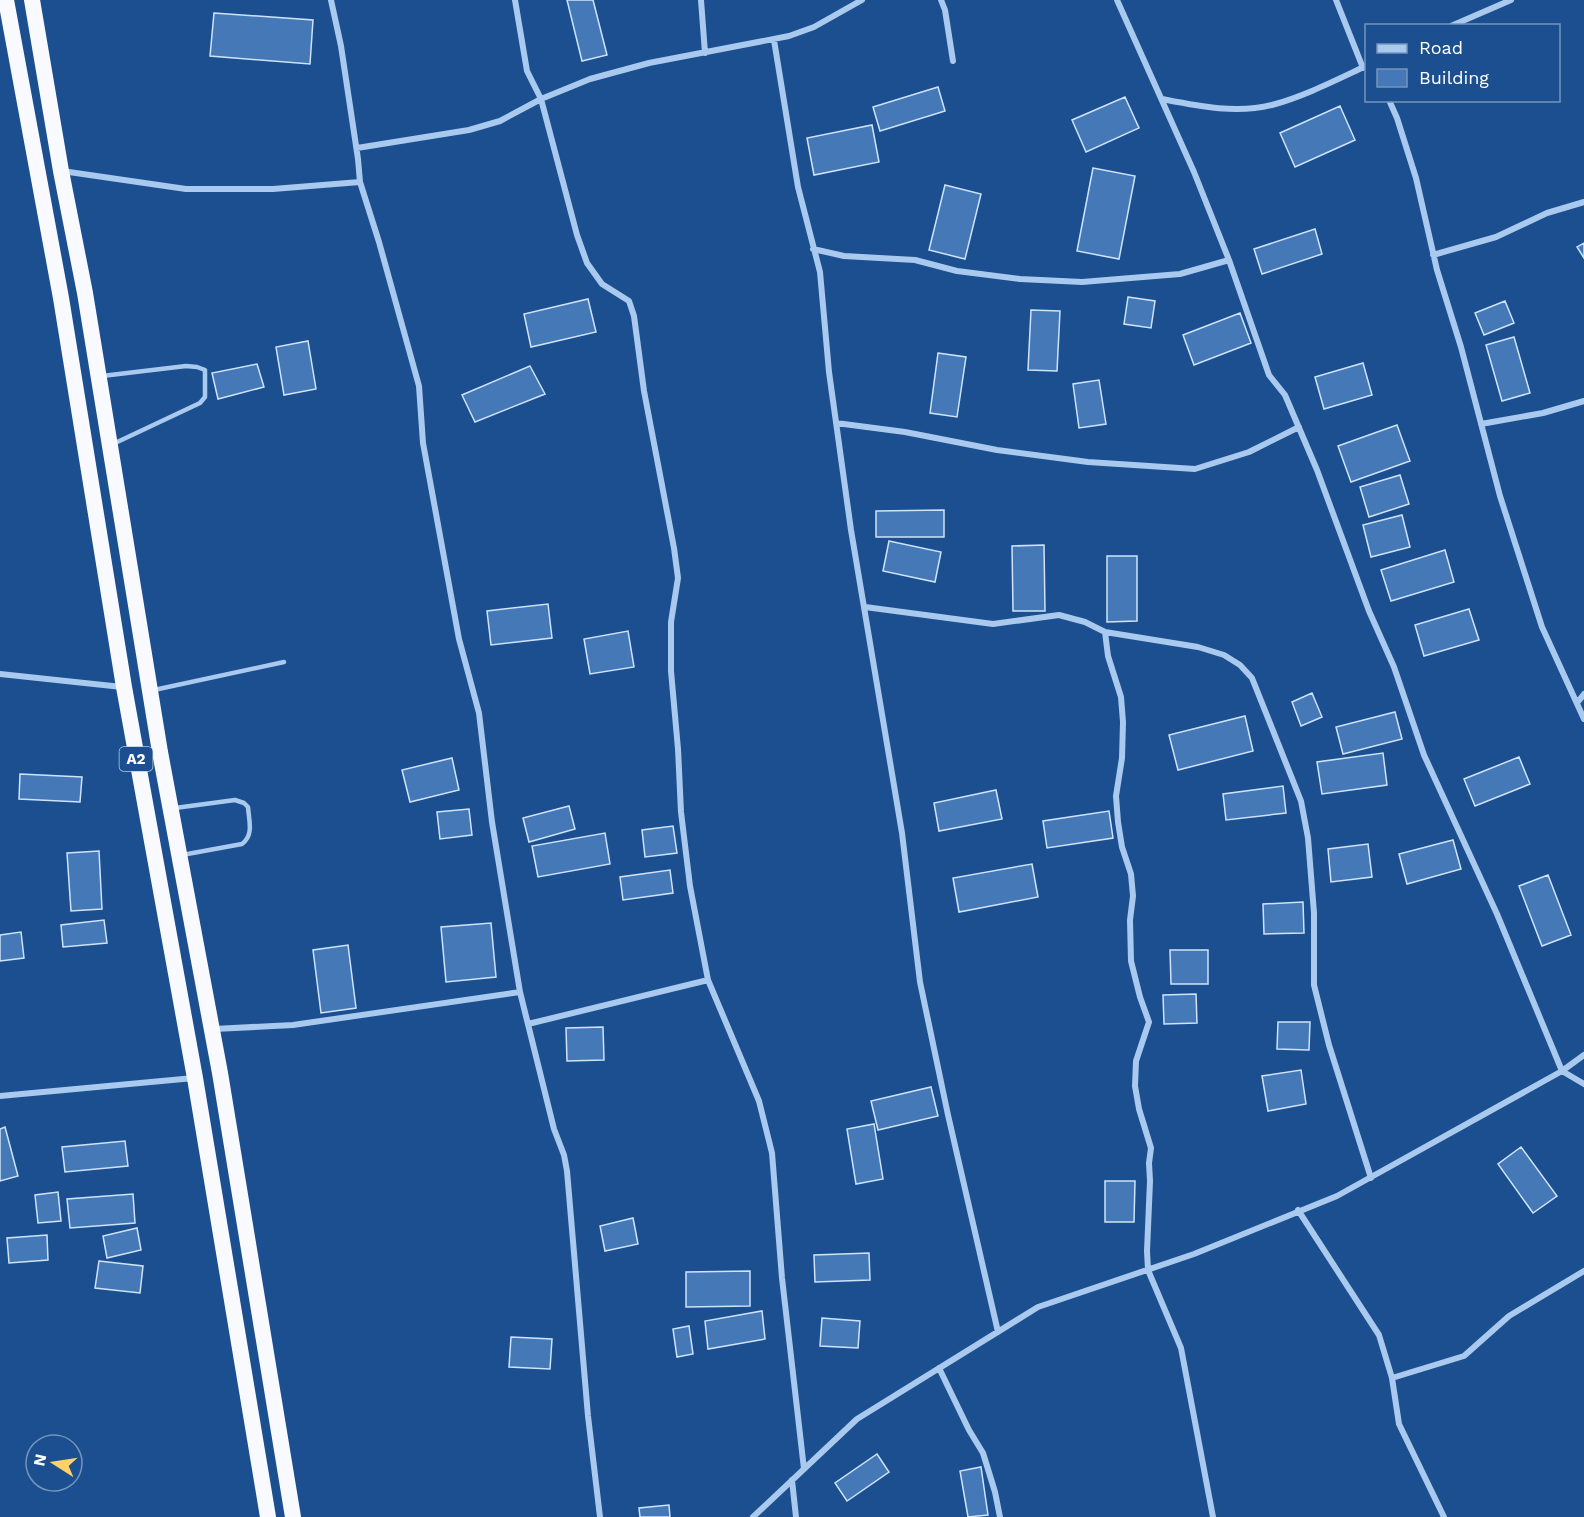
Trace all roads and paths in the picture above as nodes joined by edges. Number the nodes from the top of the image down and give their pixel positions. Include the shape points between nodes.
1 (6, 0) edge
2 (32, 0) edge
3 (331, 0) edge
4 (515, 0) edge
5 (701, 0) edge
6 (862, 0) edge
7 (941, 0) edge
8 (1117, 0) edge
9 (1336, 0) edge
10 (1510, 0) edge
11 (1456, 24) edge
12 (774, 40) junction
13 (705, 53) junction
14 (953, 61) dead end
15 (1365, 67) edge
16 (541, 99) junction
17 (1162, 99) junction
18 (1390, 102) edge
19 (357, 148) junction
20 (61, 171) junction
21 (360, 182) junction
22 (1584, 202) edge
23 (813, 249) junction
24 (1433, 255) junction
25 (1229, 260) junction
26 (99, 376) junction
27 (1584, 401) edge
28 (836, 423) junction
29 (1480, 424) junction
30 (1299, 427) junction
31 (110, 445) junction
32 (865, 607) junction
33 (1105, 632) junction
34 (284, 662) dead end
35 (0, 674) edge
36 (124, 687) junction
37 (151, 691) junction
38 (1584, 694) edge
39 (1577, 703) junction
40 (1584, 719) edge
41 (171, 809) junction
42 (179, 856) junction
43 (708, 980) junction
44 (520, 992) junction
45 (528, 1024) junction
46 (210, 1029) junction
47 (1584, 1055) edge
48 (1562, 1071) junction
49 (195, 1078) junction
50 (1584, 1084) edge
51 (0, 1096) edge
52 (1371, 1178) junction
53 (1299, 1210) junction
54 (1148, 1270) junction
55 (1584, 1271) edge
56 (998, 1332) junction
57 (939, 1368) junction
58 (1392, 1378) junction
59 (804, 1469) junction
60 (792, 1480) junction
61 (268, 1517) edge
62 (293, 1517) edge
63 (600, 1517) edge
64 (753, 1517) edge
65 (796, 1517) edge
66 (1000, 1517) edge
67 (1213, 1517) edge
68 (1444, 1517) edge

1 - 36 highway, A2 via 61,298
2 - 20 highway, A2
3 - 19 street
4 - 16 street via 527,71
5 - 13 street
6 - 12 street via 814,27
7 - 14 street
8 - 17 street
9 - 15 street
10 - 11 street
12 - 13 street
12 - 23 street via 798,187
13 - 16 street via 590,79
15 - 17 street via 1271,105 1228,109
16 - 19 street via 500,121 470,130
16 - 43 street via 587,263 602,285 630,301 634,316 678,579 671,622 671,671 681,812
17 - 25 street
18 - 24 street via 1416,178
19 - 21 street
20 - 21 street via 186,189 273,189
20 - 26 highway, A2
21 - 44 street via 418,386 423,443 459,639 479,713
22 - 24 street via 1547,213 1496,237
23 - 25 street via 844,256 915,260 957,271 1020,279 1082,282 1180,274
23 - 28 street via 820,272
24 - 29 street
25 - 30 street via 1269,375 1285,395
26 - 31 highway, A2
26 - 31 lane via 186,366 205,370 205,397 200,403
27 - 29 street
28 - 30 street via 1088,462 1195,469 1249,452
28 - 32 street
29 - 39 street via 1542,627
30 - 48 street via 1394,667 1424,755 1497,914
31 - 37 highway, A2
32 - 33 street via 993,624 1059,615
32 - 56 street via 902,833 920,982
33 - 52 street via 1224,655 1246,671 1258,689 1301,801 1314,913 1314,985
33 - 54 street via 1121,697 1122,758 1116,796 1122,847 1131,874 1131,960 1149,1022 1136,1061 1135,1086 1151,1148
34 - 37 lane
35 - 36 street
36 - 49 highway, A2
37 - 41 highway, A2
38 - 39 street
39 - 40 street
41 - 42 highway, A2
41 - 42 lane via 235,800 249,807 250,833 242,844
42 - 46 highway, A2
43 - 45 street
43 - 59 street via 759,1101 772,1153
44 - 45 street
44 - 46 street via 293,1025
45 - 63 street via 567,1171
46 - 62 highway, A2
47 - 48 street
48 - 50 street
48 - 52 street
49 - 51 street
49 - 61 highway, A2
52 - 53 street via 1338,1196
53 - 54 street
53 - 58 street via 1379,1335
54 - 56 street via 1038,1307
54 - 67 street via 1181,1347
55 - 58 street via 1509,1316 1464,1356
56 - 57 street
57 - 59 street via 857,1419
57 - 66 street via 984,1453
58 - 68 street via 1399,1424
59 - 60 street
60 - 64 street
60 - 65 street

